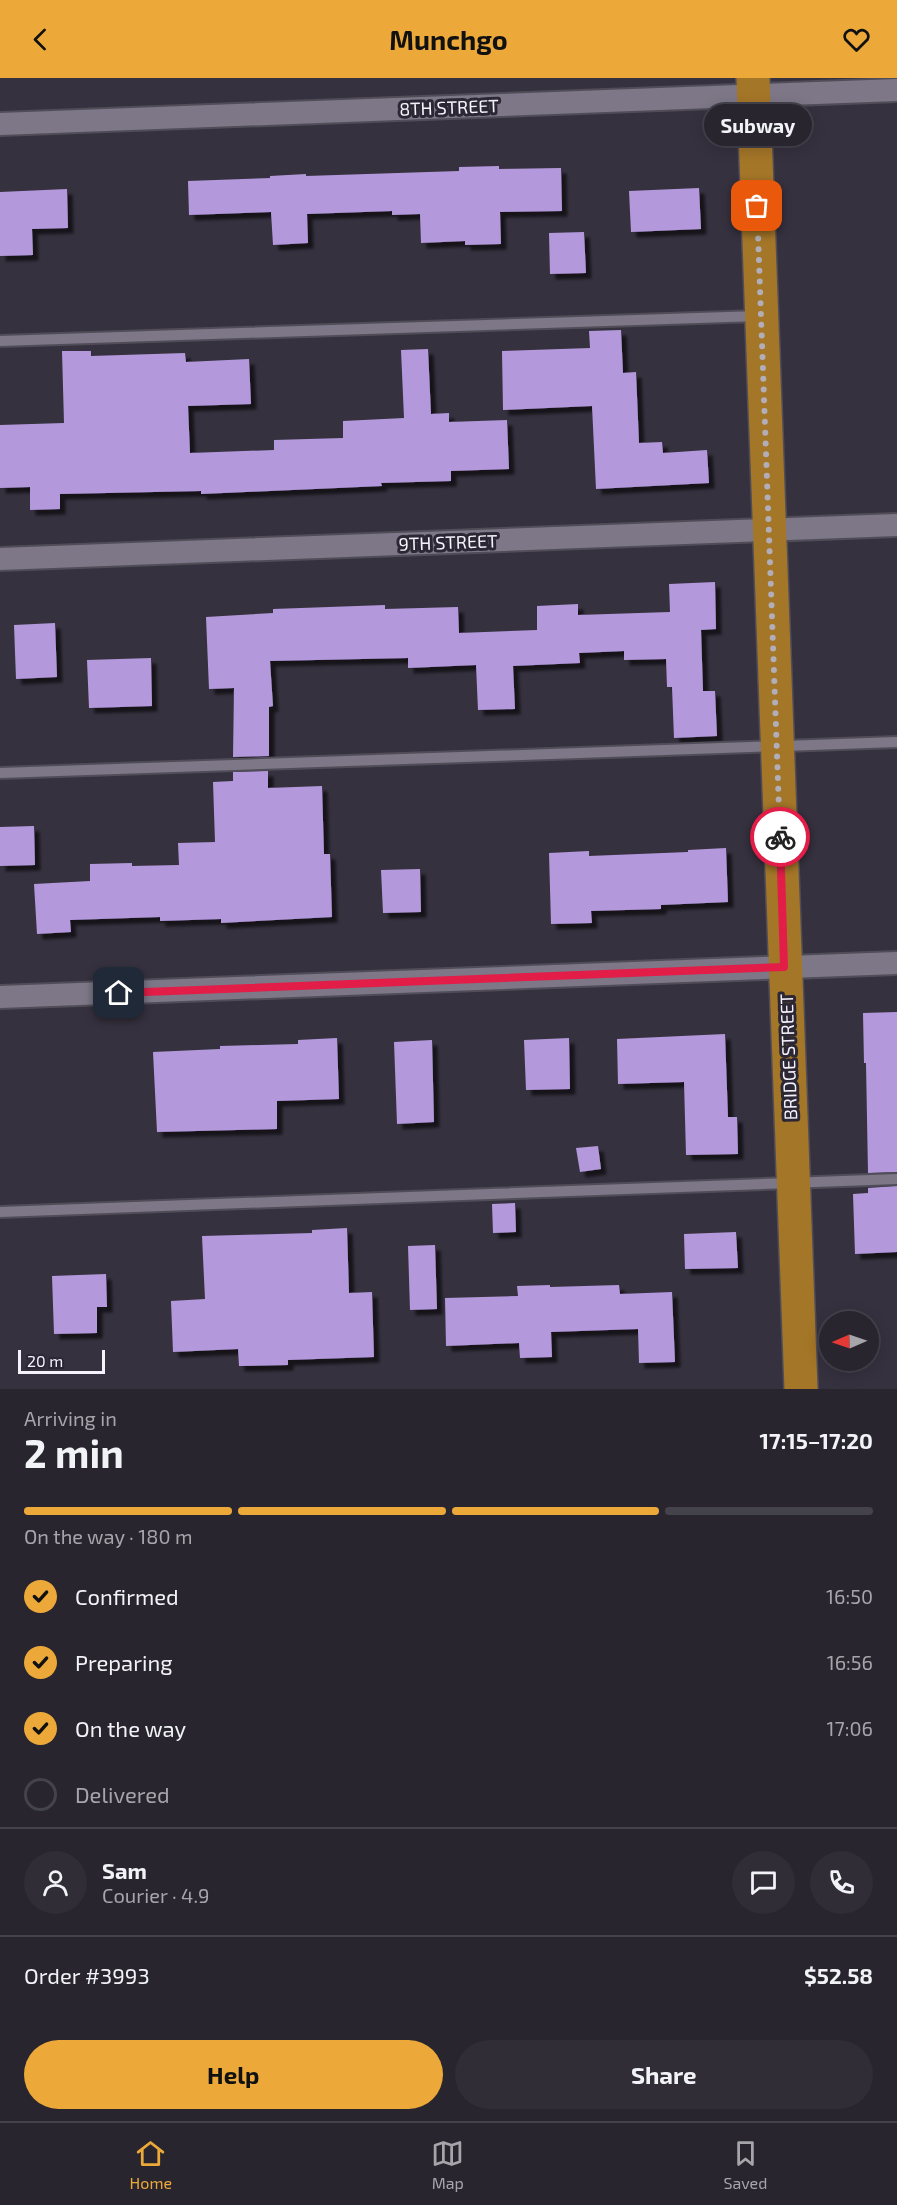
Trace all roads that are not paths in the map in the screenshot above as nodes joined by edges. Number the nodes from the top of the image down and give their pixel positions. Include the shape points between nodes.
1 (753, 87) edge
2 (897, 90) edge
3 (0, 124) edge
4 (761, 316) junction
5 (0, 341) edge
6 (897, 525) edge
7 (768, 530) junction
8 (0, 559) edge
9 (897, 742) edge
10 (777, 746) junction
11 (0, 773) edge
12 (897, 963) edge
13 (784, 967) junction
14 (0, 997) edge
15 (897, 1179) edge
16 (794, 1182) junction
17 (0, 1212) edge
18 (801, 1389) edge

1 - 2 street, 8TH STREET
1 - 3 street, 8TH STREET
1 - 4 highway, BRIDGE STREET
4 - 5 lane
4 - 7 highway, BRIDGE STREET
6 - 7 street, 9TH STREET
7 - 8 street, 9TH STREET
7 - 10 highway, BRIDGE STREET
9 - 10 lane
10 - 11 lane
10 - 13 highway, BRIDGE STREET
12 - 13 street
13 - 14 street
13 - 16 highway, BRIDGE STREET
15 - 16 lane
16 - 17 lane
16 - 18 highway, BRIDGE STREET

